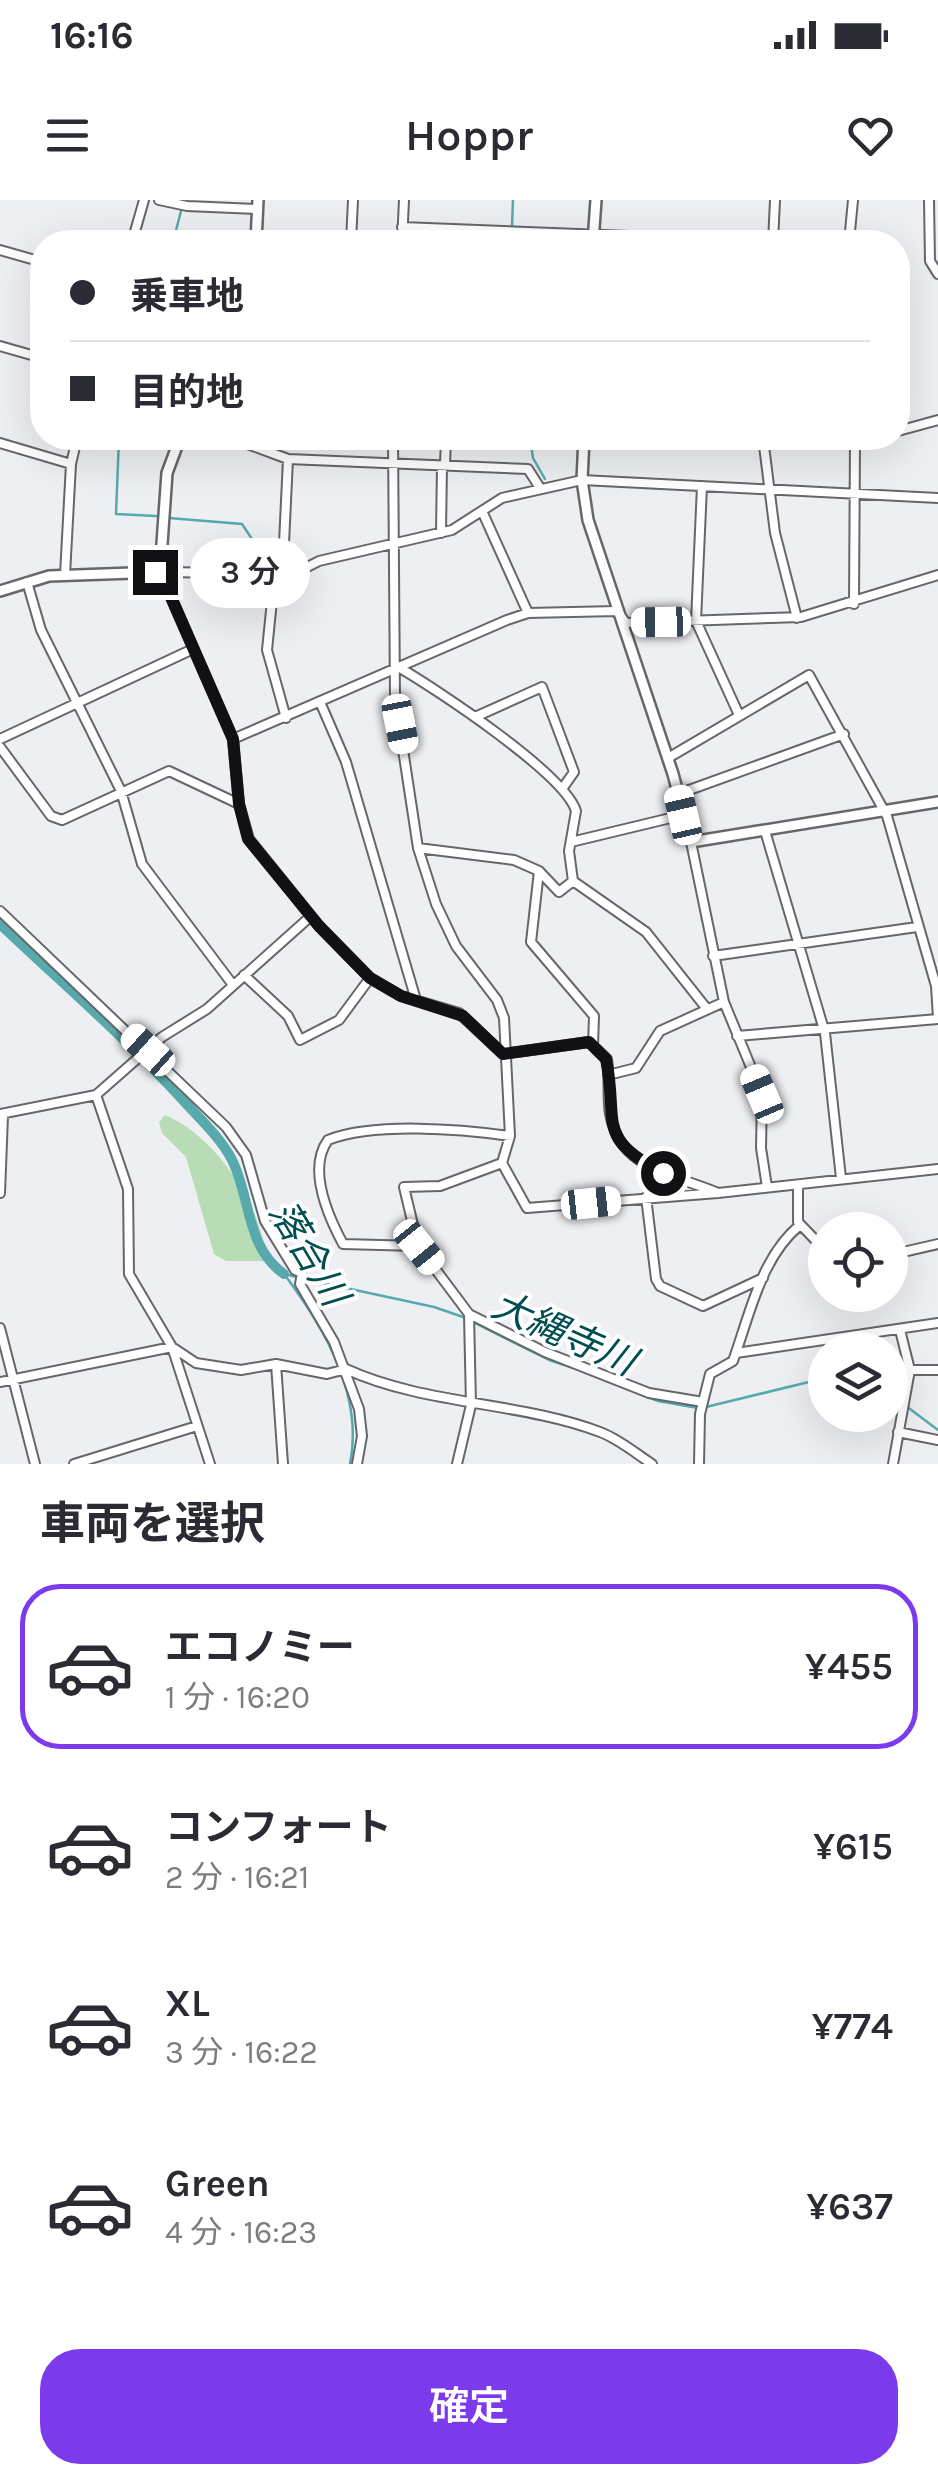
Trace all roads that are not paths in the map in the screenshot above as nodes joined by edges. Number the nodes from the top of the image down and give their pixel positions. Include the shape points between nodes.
1 (144, 200) edge
2 (159, 200) edge
3 (353, 200) edge
4 (404, 200) edge
5 (596, 200) edge
6 (775, 200) edge
7 (853, 200) edge
8 (930, 200) edge
9 (179, 202) edge
10 (258, 204) edge
11 (402, 226) junction
12 (135, 230) edge
13 (257, 230) edge
14 (352, 230) edge
15 (402, 230) edge
16 (466, 230) edge
17 (594, 230) edge
18 (774, 230) edge
19 (850, 230) edge
20 (0, 250) edge
21 (30, 259) edge
22 (938, 274) edge
23 (0, 346) edge
24 (30, 355) edge
25 (938, 420) edge
26 (910, 428) edge
27 (0, 443) edge
28 (74, 450) edge
29 (176, 450) edge
30 (263, 450) edge
31 (393, 450) edge
32 (445, 450) edge
33 (583, 450) edge
34 (765, 450) edge
35 (854, 450) edge
36 (288, 459) junction
37 (71, 464) junction
38 (392, 464) junction
39 (443, 465) junction
40 (582, 480) junction
41 (702, 486) junction
42 (540, 488) junction
43 (770, 490) junction
44 (852, 493) junction
45 (938, 498) edge
46 (482, 511) junction
47 (441, 533) junction
48 (391, 545) junction
49 (938, 567) edge
50 (160, 572) junction
51 (66, 575) junction
52 (292, 575) junction
53 (938, 576) edge
54 (274, 580) junction
55 (27, 582) junction
56 (0, 591) edge
57 (854, 604) junction
58 (617, 611) junction
59 (528, 614) junction
60 (797, 618) junction
61 (696, 621) junction
62 (193, 649) junction
63 (396, 670) junction
64 (320, 702) junction
65 (77, 704) junction
66 (740, 715) junction
67 (474, 717) junction
68 (286, 718) junction
69 (844, 734) junction
70 (0, 739) edge
71 (233, 739) junction
72 (0, 747) edge
73 (668, 758) junction
74 (562, 788) junction
75 (121, 791) junction
76 (678, 794) junction
77 (938, 802) edge
78 (239, 804) junction
79 (885, 812) junction
80 (683, 815) junction
81 (765, 831) junction
82 (571, 842) junction
83 (691, 842) junction
84 (418, 848) junction
85 (540, 871) junction
86 (573, 882) junction
87 (0, 910) edge
88 (311, 916) junction
89 (917, 928) junction
90 (796, 945) junction
91 (713, 956) junction
92 (244, 976) junction
93 (370, 978) junction
94 (233, 985) junction
95 (937, 986) edge
96 (416, 1000) junction
97 (724, 1002) junction
98 (707, 1008) junction
99 (938, 1019) edge
100 (822, 1028) junction
101 (737, 1036) junction
102 (593, 1046) junction
103 (147, 1051) junction
104 (503, 1054) junction
105 (608, 1075) junction
106 (96, 1095) junction
107 (2, 1115) edge
108 (510, 1136) junction
109 (502, 1163) junction
110 (938, 1168) edge
111 (840, 1178) junction
112 (798, 1184) junction
113 (768, 1188) junction
114 (0, 1193) edge
115 (718, 1193) junction
116 (646, 1197) junction
117 (800, 1225) junction
118 (808, 1233) edge
119 (938, 1244) edge
120 (418, 1246) junction
121 (908, 1251) edge
122 (764, 1277) junction
123 (469, 1318) junction
124 (938, 1323) edge
125 (0, 1328) edge
126 (900, 1330) junction
127 (172, 1347) junction
128 (736, 1353) junction
129 (276, 1364) junction
130 (910, 1370) junction
131 (938, 1370) edge
132 (341, 1371) junction
133 (13, 1380) junction
134 (908, 1380) edge
135 (0, 1382) edge
136 (471, 1405) junction
137 (702, 1406) junction
138 (197, 1426) junction
139 (898, 1432) joint
140 (938, 1440) edge
141 (34, 1464) edge
142 (74, 1464) edge
143 (210, 1464) edge
144 (283, 1464) edge
145 (357, 1464) edge
146 (457, 1464) edge
147 (652, 1464) edge
148 (699, 1464) edge
149 (892, 1464) edge

1 - 12 street
2 - 9 street
3 - 14 street
4 - 11 street
5 - 17 street
6 - 18 street
7 - 19 street
8 - 22 street via 930,261
9 - 10 street
10 - 13 street
11 - 15 street
11 - 16 street
20 - 21 street
23 - 24 street
25 - 26 street
27 - 37 street
28 - 37 street
29 - 50 street via 167,473
30 - 36 street
31 - 38 street
32 - 39 street
33 - 40 street
34 - 43 street
35 - 44 street
36 - 38 street
36 - 52 street via 284,543
37 - 51 street
38 - 39 street
38 - 48 street
39 - 42 street via 528,469
39 - 47 street
40 - 41 street
40 - 42 street
40 - 58 street
41 - 43 street
41 - 61 street
42 - 46 street
43 - 44 street
43 - 60 street
44 - 45 street
44 - 57 street
46 - 47 street
46 - 59 street
47 - 48 street
48 - 52 street via 319,561
48 - 63 street
49 - 53 street
50 - 51 street
50 - 54 street
50 - 62 street
51 - 55 street
52 - 54 street
53 - 57 street
54 - 68 street via 267,650
55 - 56 street
55 - 65 street via 41,630
57 - 60 street
58 - 59 street
58 - 61 street via 626,622
58 - 73 street
59 - 63 street
60 - 61 street
61 - 66 street
62 - 65 street
62 - 71 street
63 - 64 street
63 - 67 street
63 - 84 street
64 - 68 street
64 - 96 street via 344,756
65 - 70 street
65 - 75 street
66 - 69 street via 809,675
66 - 73 street
67 - 74 street
67 - 74 street via 542,687 574,772
68 - 71 street
69 - 76 street
69 - 79 street
71 - 78 street
72 - 75 street via 51,816 62,820
73 - 76 street
74 - 82 street via 576,810
75 - 78 street via 169,772
75 - 94 street via 142,864
76 - 80 street
77 - 79 street
78 - 88 street via 248,839
79 - 81 street
79 - 89 street
80 - 82 street
80 - 83 street
81 - 83 street
81 - 90 street
82 - 86 street
83 - 91 street
84 - 85 street via 514,860
84 - 104 street via 444,923 502,1010
85 - 86 street via 559,892
85 - 102 street via 531,942 594,1016
86 - 98 street via 646,932
87 - 103 street
88 - 92 street
88 - 93 street
89 - 90 street
89 - 95 street
90 - 91 street
90 - 100 street
91 - 97 street
92 - 93 street via 288,1016 300,1040 339,1020
92 - 94 street
93 - 96 street
94 - 103 street
95 - 99 street
96 - 104 street via 463,1016
97 - 98 street
97 - 101 street
98 - 105 street via 660,1030 636,1068
99 - 100 street
100 - 101 street
100 - 111 street
101 - 113 street via 762,1094
102 - 104 street via 577,1042
102 - 105 street via 606,1059
103 - 106 street
103 - 132 street via 246,1155 265,1221 300,1279
104 - 108 street
105 - 115 street via 612,1121 628,1154
106 - 107 street
106 - 127 street via 128,1189 129,1274
107 - 114 street
108 - 109 street
108 - 120 street via 381,1132 328,1140 321,1185 343,1244
109 - 116 street via 526,1208
109 - 120 street via 440,1186 404,1186
110 - 111 street
111 - 112 street
112 - 113 street
112 - 117 street
113 - 115 street
115 - 116 street
116 - 122 street via 660,1286 703,1306
117 - 118 street
117 - 122 street via 782,1240
119 - 121 street
120 - 123 street
122 - 128 street
123 - 136 street
123 - 137 street via 648,1393
124 - 126 street
125 - 133 street
126 - 128 street
126 - 130 street
127 - 129 street via 196,1364 251,1372
127 - 133 street
127 - 138 street
128 - 137 street via 710,1374
129 - 132 street
129 - 144 street
130 - 131 street
130 - 134 street
132 - 136 street
132 - 145 street via 360,1420
133 - 135 street
133 - 141 street
136 - 146 street
136 - 147 street via 602,1432
137 - 148 street
138 - 142 street
138 - 143 street
139 - 140 street
139 - 149 street

